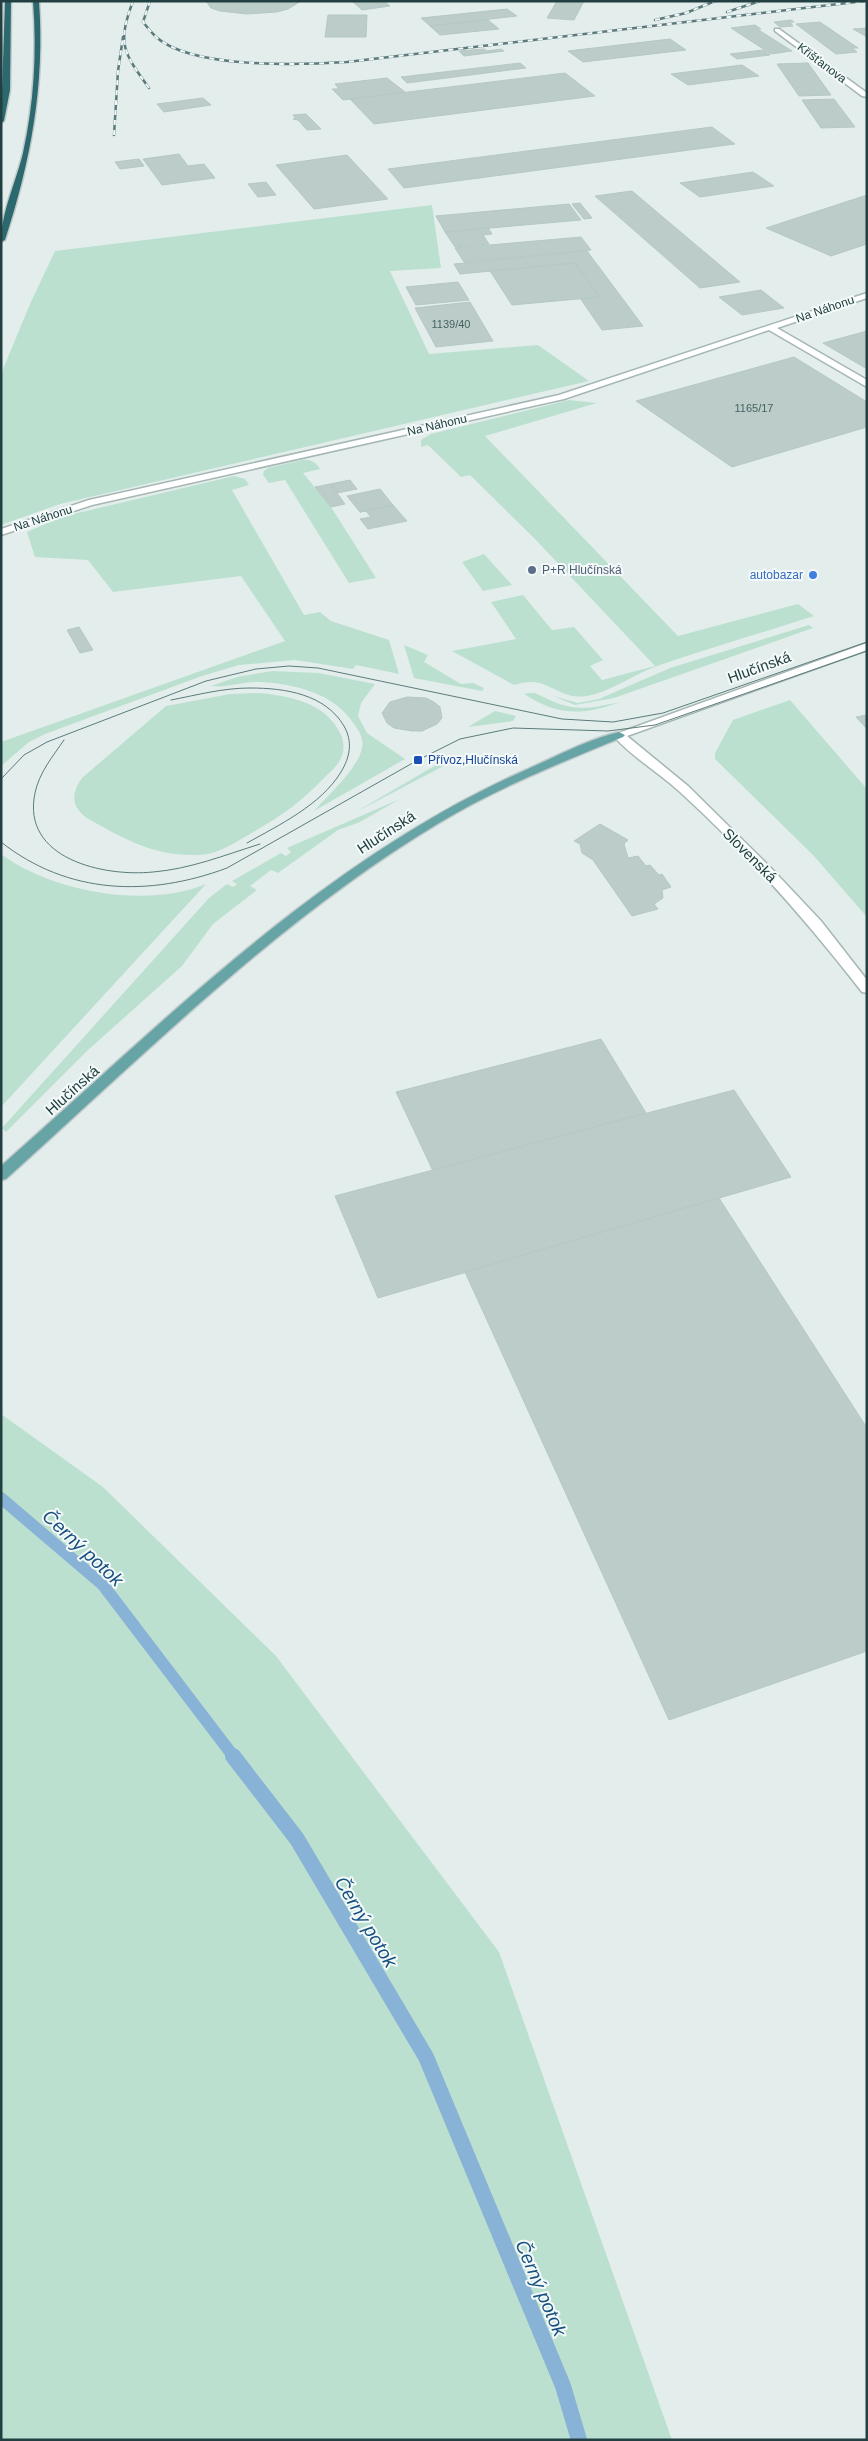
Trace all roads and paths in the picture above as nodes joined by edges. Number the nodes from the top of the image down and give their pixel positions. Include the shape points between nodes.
1 (8, 1) edge
2 (36, 1) edge
3 (777, 30) dead end
4 (867, 95) edge
5 (1, 120) edge
6 (1, 240) edge
7 (867, 295) edge
8 (770, 328) junction
9 (867, 384) edge
10 (1, 532) edge
11 (867, 646) edge
12 (619, 735) junction
13 (867, 989) edge
14 (1, 1174) edge

1 - 5 highway via 7,90
2 - 6 highway via 39,30 37,87 29,144
3 - 4 street, Křišťanova
7 - 8 street, Na Náhonu
8 - 9 street
8 - 10 street, Na Náhonu via 561,397 89,503
11 - 12 street, Hlučínská
12 - 13 street, Slovenská via 684,789 767,871 816,924
12 - 14 main road, Hlučínská via 532,770 481,795 435,820 355,872 250,953

